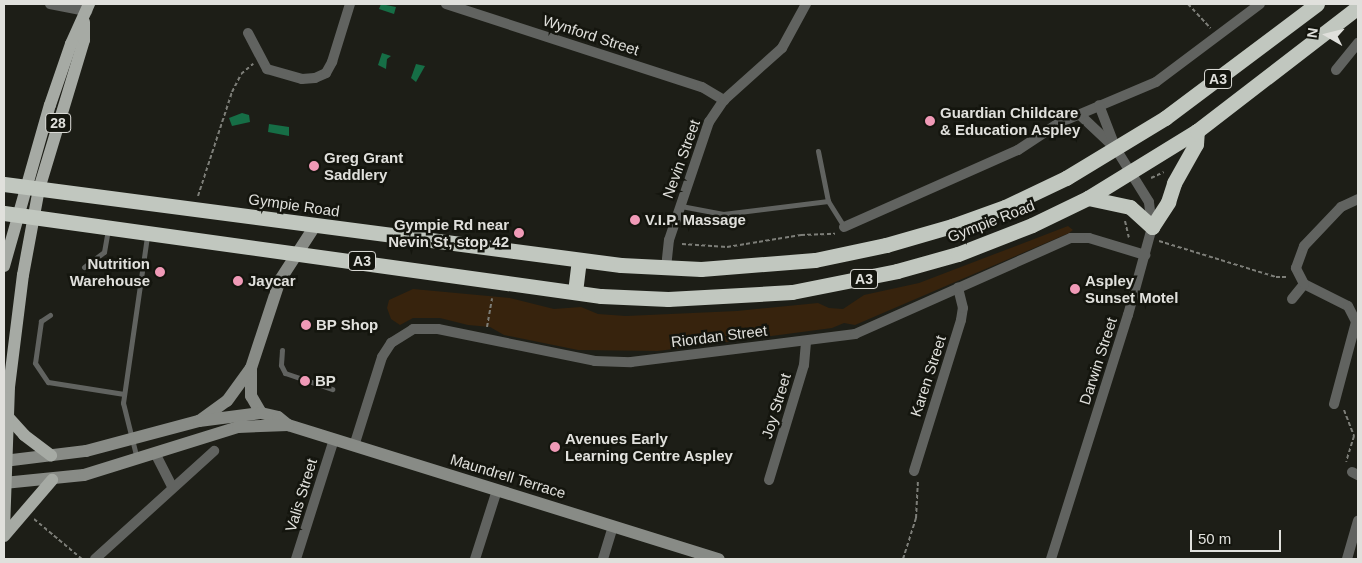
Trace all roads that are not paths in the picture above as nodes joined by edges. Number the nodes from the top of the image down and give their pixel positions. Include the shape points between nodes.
1 (50, 4) edge
2 (350, 4) edge
3 (446, 4) edge
4 (806, 4) edge
5 (1260, 4) edge
6 (1317, 4) edge
7 (1358, 7) edge
8 (87, 12) edge
9 (248, 33) dead end
10 (1358, 44) edge
11 (1336, 70) dead end
12 (724, 100) junction
13 (1099, 105) junction
14 (1079, 114) junction
15 (1197, 131) junction
16 (1116, 149) junction
17 (818, 151) dead end
18 (1132, 173) junction
19 (4, 184) edge
20 (32, 188) junction
21 (1088, 198) junction
22 (1358, 199) edge
23 (828, 201) junction
24 (680, 206) junction
25 (10, 214) edge
26 (32, 217) junction
27 (315, 226) junction
28 (109, 227) junction
29 (844, 227) joint
30 (1152, 227) junction
31 (147, 232) junction
32 (296, 253) junction
33 (1145, 255) junction
34 (579, 260) junction
35 (4, 266) edge
36 (84, 267) dead end
37 (666, 268) junction
38 (1301, 281) junction
39 (958, 288) junction
40 (575, 292) junction
41 (1292, 299) dead end
42 (50, 315) dead end
43 (806, 340) junction
44 (282, 350) dead end
45 (251, 368) junction
46 (332, 389) dead end
47 (124, 394) junction
48 (1334, 404) road end
49 (261, 413) junction
50 (8, 417) junction
51 (199, 421) junction
52 (288, 425) junction
53 (132, 438) junction
54 (334, 439) junction
55 (354, 446) junction
56 (214, 451) dead end
57 (155, 453) junction
58 (51, 455) junction
59 (138, 459) junction
60 (6, 461) edge
61 (914, 471) road end
62 (52, 480) junction
63 (769, 480) dead end
64 (6, 483) edge
65 (172, 487) junction
66 (497, 490) junction
67 (1358, 521) edge
68 (614, 526) junction
69 (4, 530) edge
70 (4, 536) edge
71 (99, 558) edge
72 (296, 559) edge
73 (475, 559) edge
74 (603, 559) edge
75 (719, 559) edge
76 (1051, 559) edge
77 (1347, 559) edge

1 - 8 street
2 - 9 street via 326,73 315,78 294,78 267,69 259,60
3 - 12 street, Wynford Street via 702,86
4 - 12 street, Nevin Street via 782,48
5 - 13 street via 1156,82
6 - 16 highway, Gympie Road / A3 via 1165,118
7 - 15 highway, Gympie Road / A3
8 - 20 main road, 28 via 84,40
10 - 11 street
12 - 24 street, Nevin Street via 700,146
13 - 14 street
13 - 16 street
14 - 16 street
14 - 29 street via 1023,148
15 - 18 highway, Gympie Road / A3
15 - 30 highway via 1196,144
16 - 18 street, Darwin Street
16 - 37 highway, Gympie Road / A3 via 1005,207 886,245 815,260
17 - 23 lane
18 - 21 highway, Gympie Road / A3
18 - 30 street, Darwin Street via 1148,202
19 - 20 highway, Gympie Road / A3
20 - 25 main road, 28
20 - 26 main road, 28
20 - 27 highway, Gympie Road / A3
21 - 30 highway via 1130,207
21 - 40 highway, Gympie Road / A3 via 1032,225 958,254 829,286 752,296 668,299
22 - 38 street via 1342,207 1304,246 1296,263
23 - 24 lane via 723,214
23 - 29 lane
24 - 37 street, Nevin Street via 667,251
25 - 26 highway, Gympie Road / A3
25 - 35 main road, 28
26 - 28 highway, Gympie Road / A3
26 - 50 main road, 28 via 15,334
27 - 32 main road
27 - 34 highway, Gympie Road / A3
28 - 31 highway, Gympie Road / A3
28 - 36 lane via 104,252
30 - 33 street, Darwin Street
31 - 32 highway, Gympie Road / A3
31 - 47 lane
32 - 40 highway, Gympie Road / A3
32 - 45 main road via 280,280
33 - 39 street, Riordan Street via 1089,238 1071,238
33 - 76 street, Darwin Street
34 - 37 highway, Gympie Road / A3
34 - 40 highway
38 - 41 street
38 - 48 street via 1348,306 1356,322
39 - 43 street, Riordan Street via 871,328
39 - 61 street, Karen Street via 963,308 961,320
42 - 47 lane via 41,321 35,363 48,382
43 - 55 street, Riordan Street via 611,363 421,327 397,338 382,357
43 - 63 street, Joy Street via 804,365
44 - 46 lane via 281,365 285,373
45 - 49 main road via 250,396
45 - 51 main road via 227,401
47 - 53 lane via 123,403
49 - 51 main road, Maundrell Terrace
49 - 52 main road, Maundrell Terrace via 278,417
50 - 58 main road via 24,435
50 - 60 main road, 28
51 - 53 main road, Maundrell Terrace
52 - 54 main road, Maundrell Terrace
52 - 57 main road, Maundrell Terrace via 238,427
53 - 58 main road, Maundrell Terrace via 86,451
53 - 59 lane
54 - 55 main road, Maundrell Terrace
54 - 72 street, Valis Street
55 - 66 main road, Maundrell Terrace
56 - 65 street
57 - 59 main road, Maundrell Terrace
57 - 65 street
58 - 60 main road, Maundrell Terrace
59 - 62 main road, Maundrell Terrace via 84,475
60 - 64 main road, 28
62 - 64 main road, Maundrell Terrace
62 - 70 main road
64 - 69 main road, 28
65 - 71 street
66 - 68 main road, Maundrell Terrace
66 - 73 street
67 - 77 street
68 - 74 street
68 - 75 main road, Maundrell Terrace

